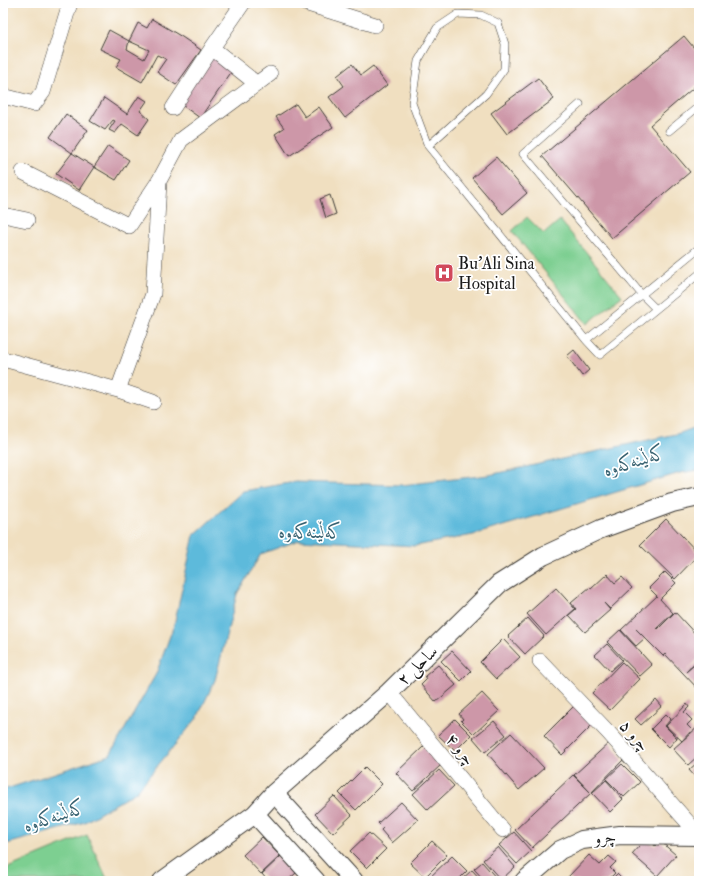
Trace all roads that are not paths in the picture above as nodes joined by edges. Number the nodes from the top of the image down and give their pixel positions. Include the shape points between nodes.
1 (70, 3) edge
2 (243, 3) edge
3 (305, 3) edge
4 (375, 24) dead end
5 (212, 48) junction
6 (270, 74) dead end
7 (257, 84) junction
8 (3, 96) edge
9 (580, 104) dead end
10 (173, 108) dead end
11 (697, 110) edge
12 (669, 131) dead end
13 (428, 146) junction
14 (23, 172) dead end
15 (159, 181) junction
16 (3, 215) edge
17 (27, 220) dead end
18 (699, 248) edge
19 (699, 274) edge
20 (642, 295) junction
21 (656, 309) junction
22 (586, 340) junction
23 (3, 359) edge
24 (118, 390) junction
25 (153, 402) dead end
26 (699, 497) edge
27 (540, 662) dead end
28 (389, 692) junction
29 (274, 793) junction
30 (255, 814) junction
31 (503, 830) dead end
32 (699, 836) edge
33 (529, 879) edge
34 (162, 881) edge
35 (316, 881) edge
36 (354, 881) edge

1 - 8 street via 43,92 34,104
2 - 5 street
3 - 4 street
5 - 7 street
5 - 10 street
6 - 7 street
7 - 15 street via 181,140
9 - 20 lane via 523,154
11 - 12 lane
13 - 13 lane via 412,103 418,61 437,28 458,14 481,15 498,23 505,44 504,69 486,94
13 - 22 lane
14 - 15 street via 129,226
15 - 24 street via 153,294
16 - 17 street
18 - 20 lane
19 - 21 lane
20 - 21 lane
20 - 22 lane
21 - 22 lane via 600,355
23 - 24 street
24 - 25 street
26 - 28 street, ساحلی ۲ via 641,513 543,556 499,584
27 - 32 street, چرو ۵ via 608,732
28 - 29 street, ساحلی ۲
28 - 31 street, چرو ۴
29 - 30 street, ساحلی ۲
29 - 36 street
30 - 34 street, ساحلی ۲
30 - 35 street
32 - 33 street, چرو via 620,835 582,840 560,850

